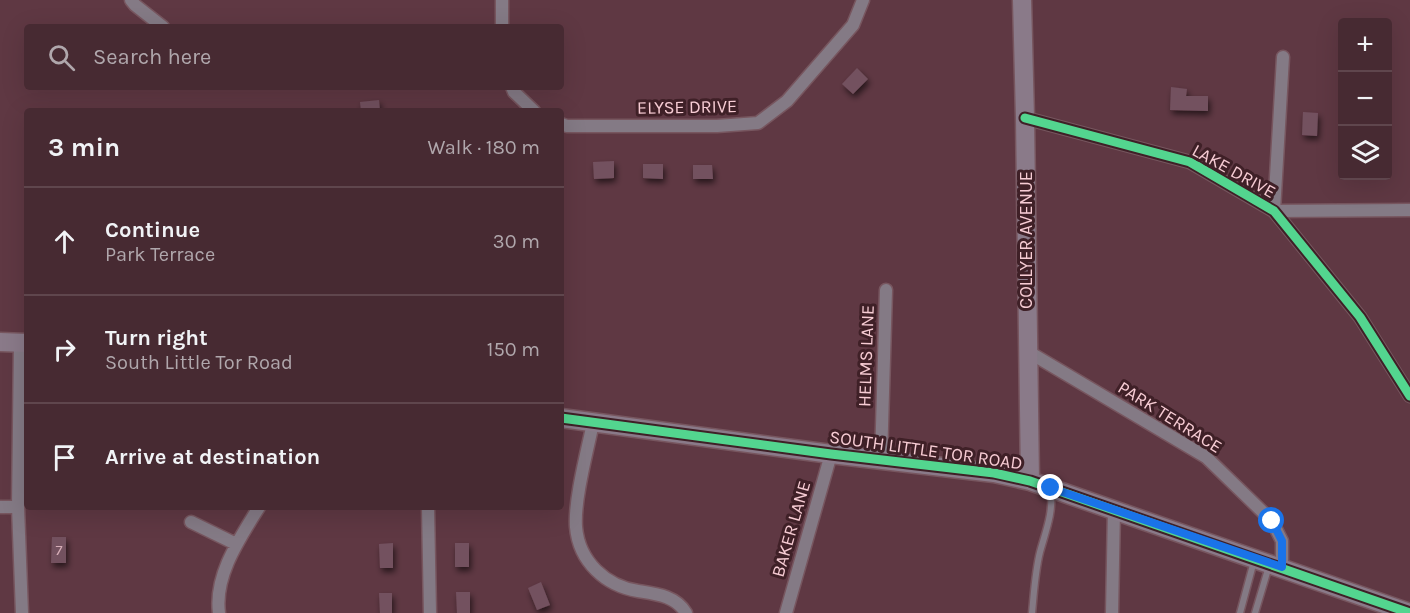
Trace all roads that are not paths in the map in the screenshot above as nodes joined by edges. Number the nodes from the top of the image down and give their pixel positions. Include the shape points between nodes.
1 (131, 0) edge
2 (502, 0) edge
3 (863, 0) edge
4 (1022, 0) edge
5 (159, 24) edge
6 (502, 24) edge
7 (1283, 57) dead end
8 (513, 90) edge
9 (531, 108) edge
10 (1025, 118) junction
11 (564, 125) edge
12 (1410, 210) edge
13 (1274, 212) junction
14 (886, 290) dead end
15 (0, 342) edge
16 (23, 343) edge
17 (1027, 351) junction
18 (1410, 396) edge
19 (564, 418) edge
20 (593, 423) junction
21 (831, 454) junction
22 (881, 460) junction
23 (1030, 481) junction
24 (1051, 488) junction
25 (0, 507) edge
26 (18, 507) junction
27 (1114, 509) junction
28 (257, 510) edge
29 (428, 510) edge
30 (191, 522) dead end
31 (236, 544) junction
32 (1269, 562) junction
33 (22, 613) edge
34 (219, 613) edge
35 (430, 613) edge
36 (686, 613) edge
37 (786, 613) edge
38 (1032, 613) edge
39 (1112, 613) edge
40 (1240, 613) edge
41 (1255, 613) edge
42 (1410, 613) edge

1 - 5 street
2 - 6 street
3 - 11 street, ELYSE DRIVE via 853,25 787,101 758,123
4 - 10 street, COLLYER AVENUE
7 - 13 street
8 - 9 street
10 - 13 street, LAKE DRIVE via 1190,162
10 - 17 street, COLLYER AVENUE
12 - 13 street
13 - 18 street, LAKE DRIVE via 1360,316
14 - 22 street, HELMS LANE
15 - 16 street
16 - 26 street
17 - 23 street, COLLYER AVENUE
17 - 32 street, PARK TERRACE via 1206,457 1272,521 1282,541
19 - 20 street, SOUTH LITTLE TOR ROAD
20 - 21 street, SOUTH LITTLE TOR ROAD
20 - 36 street via 578,501 576,528 582,551 609,582 663,596 681,604
21 - 22 street, SOUTH LITTLE TOR ROAD
21 - 37 street, BAKER LANE
22 - 23 street, SOUTH LITTLE TOR ROAD
23 - 24 street, SOUTH LITTLE TOR ROAD
24 - 27 street, SOUTH LITTLE TOR ROAD
24 - 38 lane via 1050,523 1038,562
25 - 26 street
26 - 33 street
27 - 32 street, SOUTH LITTLE TOR ROAD
27 - 39 street
28 - 31 street
29 - 35 street
30 - 31 street
31 - 34 street via 221,583
32 - 40 lane
32 - 41 lane
32 - 42 street, SOUTH LITTLE TOR ROAD

